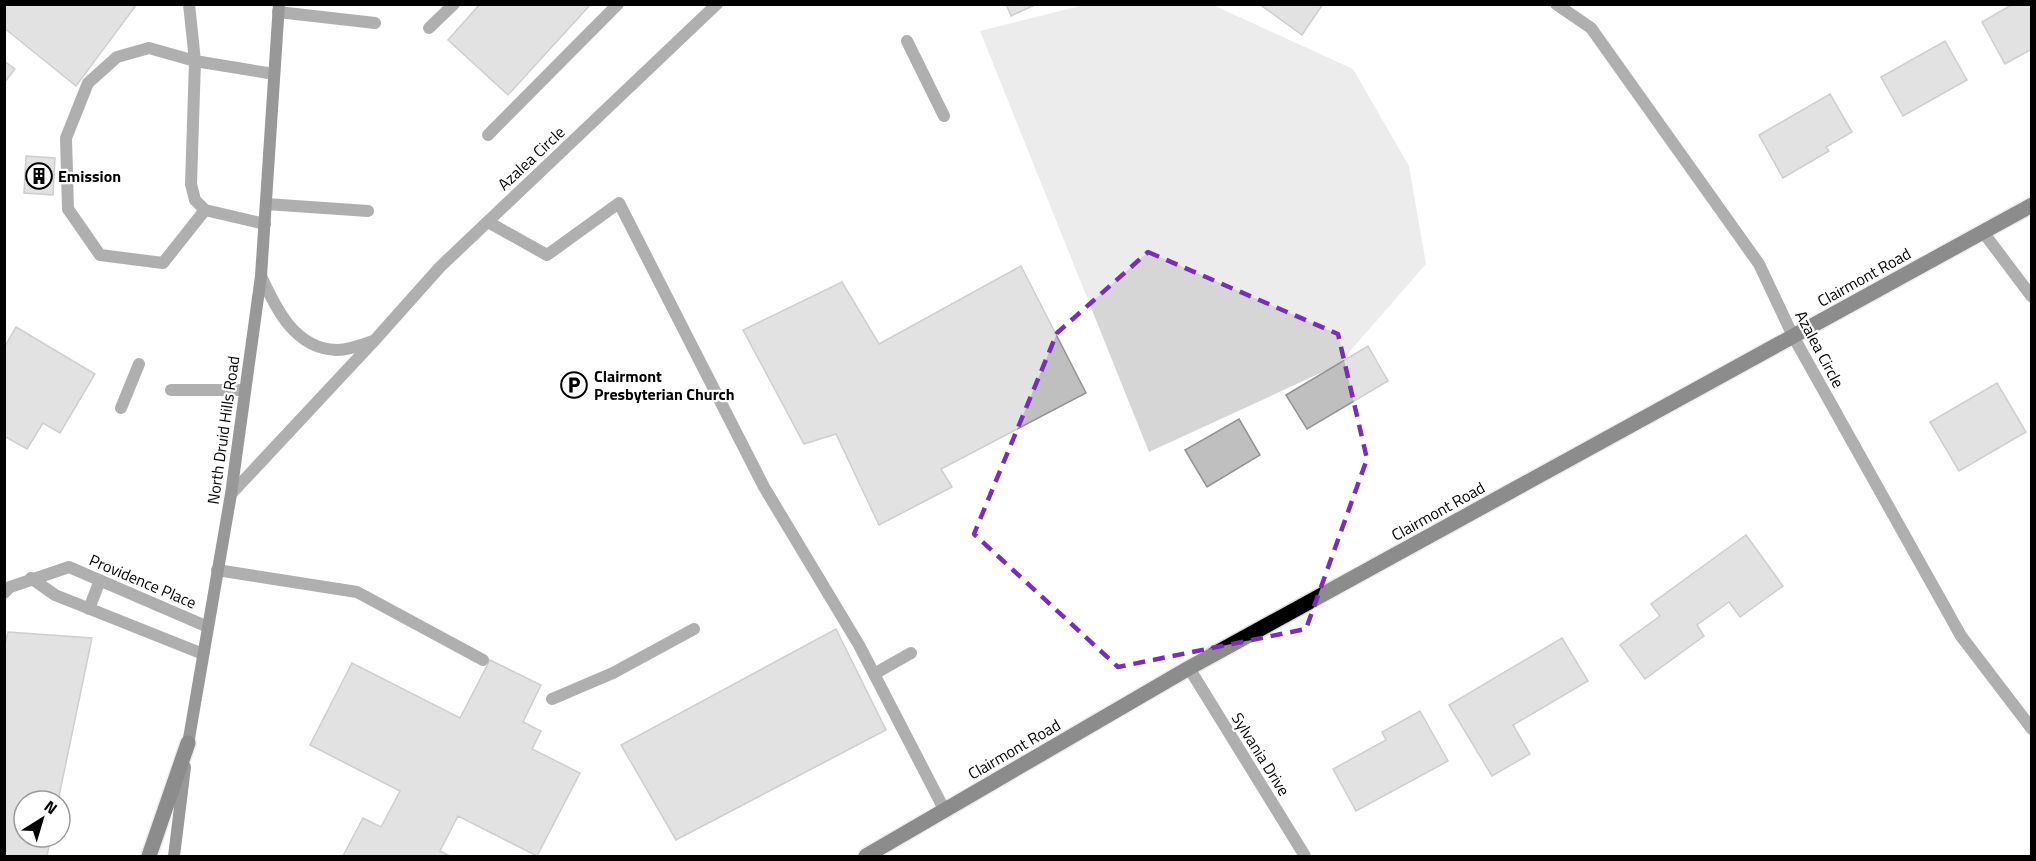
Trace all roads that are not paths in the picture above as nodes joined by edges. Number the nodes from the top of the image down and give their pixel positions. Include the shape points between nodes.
1 (189, 4) edge
2 (454, 4) edge
3 (618, 4) edge
4 (717, 4) edge
5 (1556, 4) edge
6 (279, 8) edge
7 (375, 23) dead end
8 (429, 28) dead end
9 (908, 41) dead end
10 (195, 61) junction
11 (274, 74) junction
12 (944, 116) dead end
13 (488, 135) dead end
14 (266, 204) junction
15 (2031, 205) edge
16 (205, 210) junction
17 (368, 211) dead end
18 (488, 222) junction
19 (265, 224) junction
20 (1983, 232) junction
21 (261, 276) junction
22 (2031, 297) edge
23 (1793, 336) junction
24 (374, 341) junction
25 (139, 364) dead end
26 (171, 390) dead end
27 (245, 390) junction
28 (121, 408) dead end
29 (231, 494) junction
30 (217, 570) junction
31 (31, 579) junction
32 (100, 580) junction
33 (4, 593) edge
34 (89, 609) junction
35 (208, 627) junction
36 (694, 629) dead end
37 (911, 653) dead end
38 (203, 654) junction
39 (483, 660) dead end
40 (1189, 668) junction
41 (874, 674) junction
42 (552, 699) dead end
43 (2031, 729) edge
44 (188, 743) junction
45 (944, 809) junction
46 (149, 856) edge
47 (174, 856) edge
48 (866, 856) edge
49 (1305, 856) edge

1 - 10 street
2 - 8 street
3 - 13 street
4 - 18 street, Azalea Circle
5 - 23 street, Azalea Circle via 1591,28 1710,192 1759,264
6 - 7 street
6 - 11 main road, North Druid Hills Road
9 - 12 street
10 - 11 street
10 - 16 street via 191,184 195,200
10 - 16 street via 149,48 117,57 88,83 66,138 68,208 100,255 163,263
11 - 14 main road, North Druid Hills Road
14 - 17 street
14 - 19 main road, North Druid Hills Road
15 - 20 main road, Clairmont Road
16 - 19 street
18 - 24 street, Azalea Circle via 440,267
18 - 41 street via 547,255 619,203 764,487
19 - 21 main road, North Druid Hills Road
20 - 22 street
20 - 23 main road, Clairmont Road
21 - 24 street via 274,307 311,344 337,350
21 - 27 main road, North Druid Hills Road
23 - 40 main road, Clairmont Road
23 - 43 street, Azalea Circle via 1961,636
24 - 29 street, Azalea Circle
25 - 28 street
26 - 27 street
27 - 29 main road, North Druid Hills Road
29 - 30 main road, North Druid Hills Road
30 - 35 main road, North Druid Hills Road
30 - 39 street via 357,592
31 - 32 street, Providence Place via 69,567
31 - 33 street, Providence Place
31 - 34 street via 55,595
32 - 34 street
32 - 35 street, Providence Place
34 - 38 street
35 - 38 main road, North Druid Hills Road
36 - 42 street via 613,673
37 - 41 street
38 - 44 main road, North Druid Hills Road
40 - 45 main road, Clairmont Road
40 - 49 street, Sylvania Drive
41 - 45 street
44 - 46 main road
44 - 47 main road, North Druid Hills Road
45 - 48 main road, Clairmont Road

